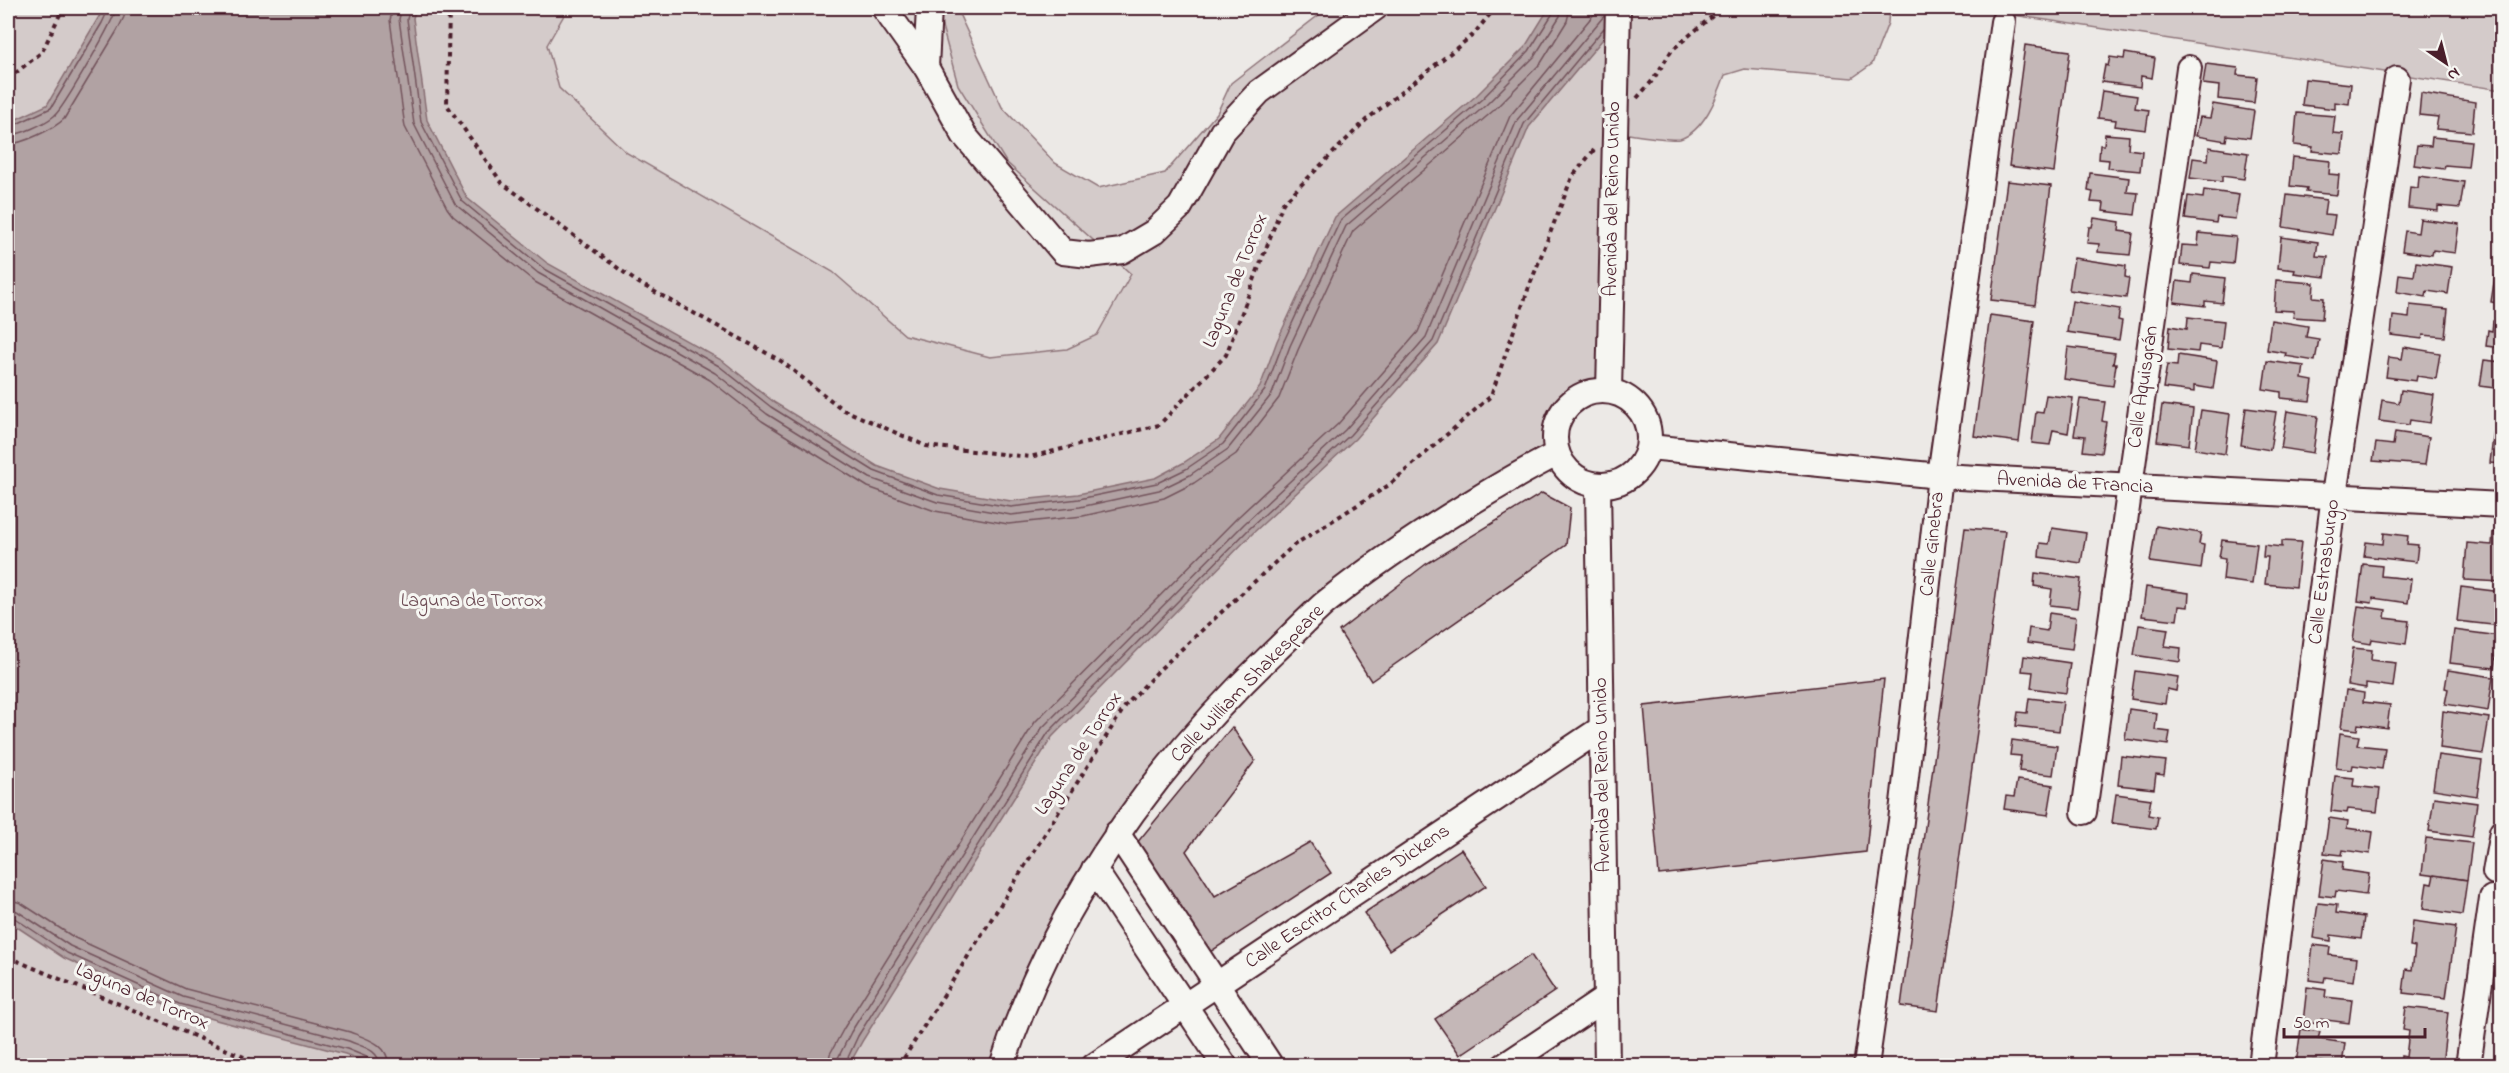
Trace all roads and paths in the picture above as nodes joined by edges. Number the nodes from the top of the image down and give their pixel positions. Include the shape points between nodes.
1 (63, 8) edge
2 (449, 8) edge
3 (884, 8) edge
4 (929, 8) edge
5 (1375, 8) edge
6 (1495, 8) edge
7 (1618, 8) edge
8 (1722, 8) edge
9 (2003, 22) dead end
10 (926, 66) junction
11 (2189, 68) dead end
12 (8, 79) edge
13 (2397, 79) dead end
14 (1615, 123) junction
15 (1609, 391) junction
16 (1649, 447) junction
17 (1557, 454) junction
18 (1940, 476) junction
19 (1598, 485) junction
20 (2130, 487) junction
21 (2334, 495) junction
22 (2502, 505) edge
23 (1602, 728) junction
24 (2084, 812) dead end
25 (2502, 832) edge
26 (1117, 833) junction
27 (1094, 869) junction
28 (2495, 872) dead end
29 (2492, 898) dead end
30 (8, 957) edge
31 (1217, 984) junction
32 (1606, 998) junction
33 (1185, 1005) junction
34 (265, 1065) edge
35 (899, 1065) edge
36 (1002, 1065) edge
37 (1094, 1065) edge
38 (1225, 1065) edge
39 (1271, 1065) edge
40 (1504, 1065) edge
41 (1607, 1065) edge
42 (1866, 1065) edge
43 (2260, 1065) edge
44 (2468, 1065) edge

1 - 12 path via 42,52
2 - 6 path, Laguna de Torrox via 447,105 502,183 637,282 781,361 842,409 926,447 1030,457 1159,425 1226,355 1283,203 1366,120 1473,35
3 - 10 street
4 - 10 street
5 - 10 street via 1259,92 1222,132 1180,207 1154,232 1122,251 1089,255 1063,252 964,135
7 - 14 street, Avenida del Reino Unido
8 - 14 path, Laguna de Torrox via 1672,50 1653,80
9 - 18 street, Calle Ginebra
11 - 20 street, Calle Aquisgrán
13 - 21 street, Calle Estrasburgo
14 - 15 street, Avenida del Reino Unido
14 - 35 path, Laguna de Torrox via 1572,177 1491,396 1389,484 1294,545 1126,705
15 - 16 street via 1636,405 1645,417
15 - 17 street via 1593,392 1566,408 1556,430
16 - 18 street, Avenida de Francia
16 - 19 street via 1636,471 1625,480
17 - 19 street via 1573,476
17 - 26 street, Calle William Shakespeare via 1416,536 1325,604 1188,739
18 - 20 street, Avenida de Francia
18 - 42 street, Calle Ginebra via 1901,821
19 - 23 street, Avenida del Reino Unido
20 - 21 street, Avenida de Francia
20 - 24 street, Calle Aquisgrán
21 - 22 street, Avenida de Francia
21 - 43 street, Calle Estrasburgo
23 - 31 street, Calle Escritor Charles Dickens
23 - 32 street, Avenida del Reino Unido
25 - 28 street
26 - 27 street, Calle William Shakespeare
26 - 31 street
27 - 33 street
27 - 36 street, Calle William Shakespeare via 1048,950
29 - 44 street
30 - 34 path, Laguna de Torrox
31 - 33 street, Calle Escritor Charles Dickens
31 - 39 street
32 - 40 street
32 - 41 street, Avenida del Reino Unido
33 - 37 street, Calle Escritor Charles Dickens
33 - 38 street

